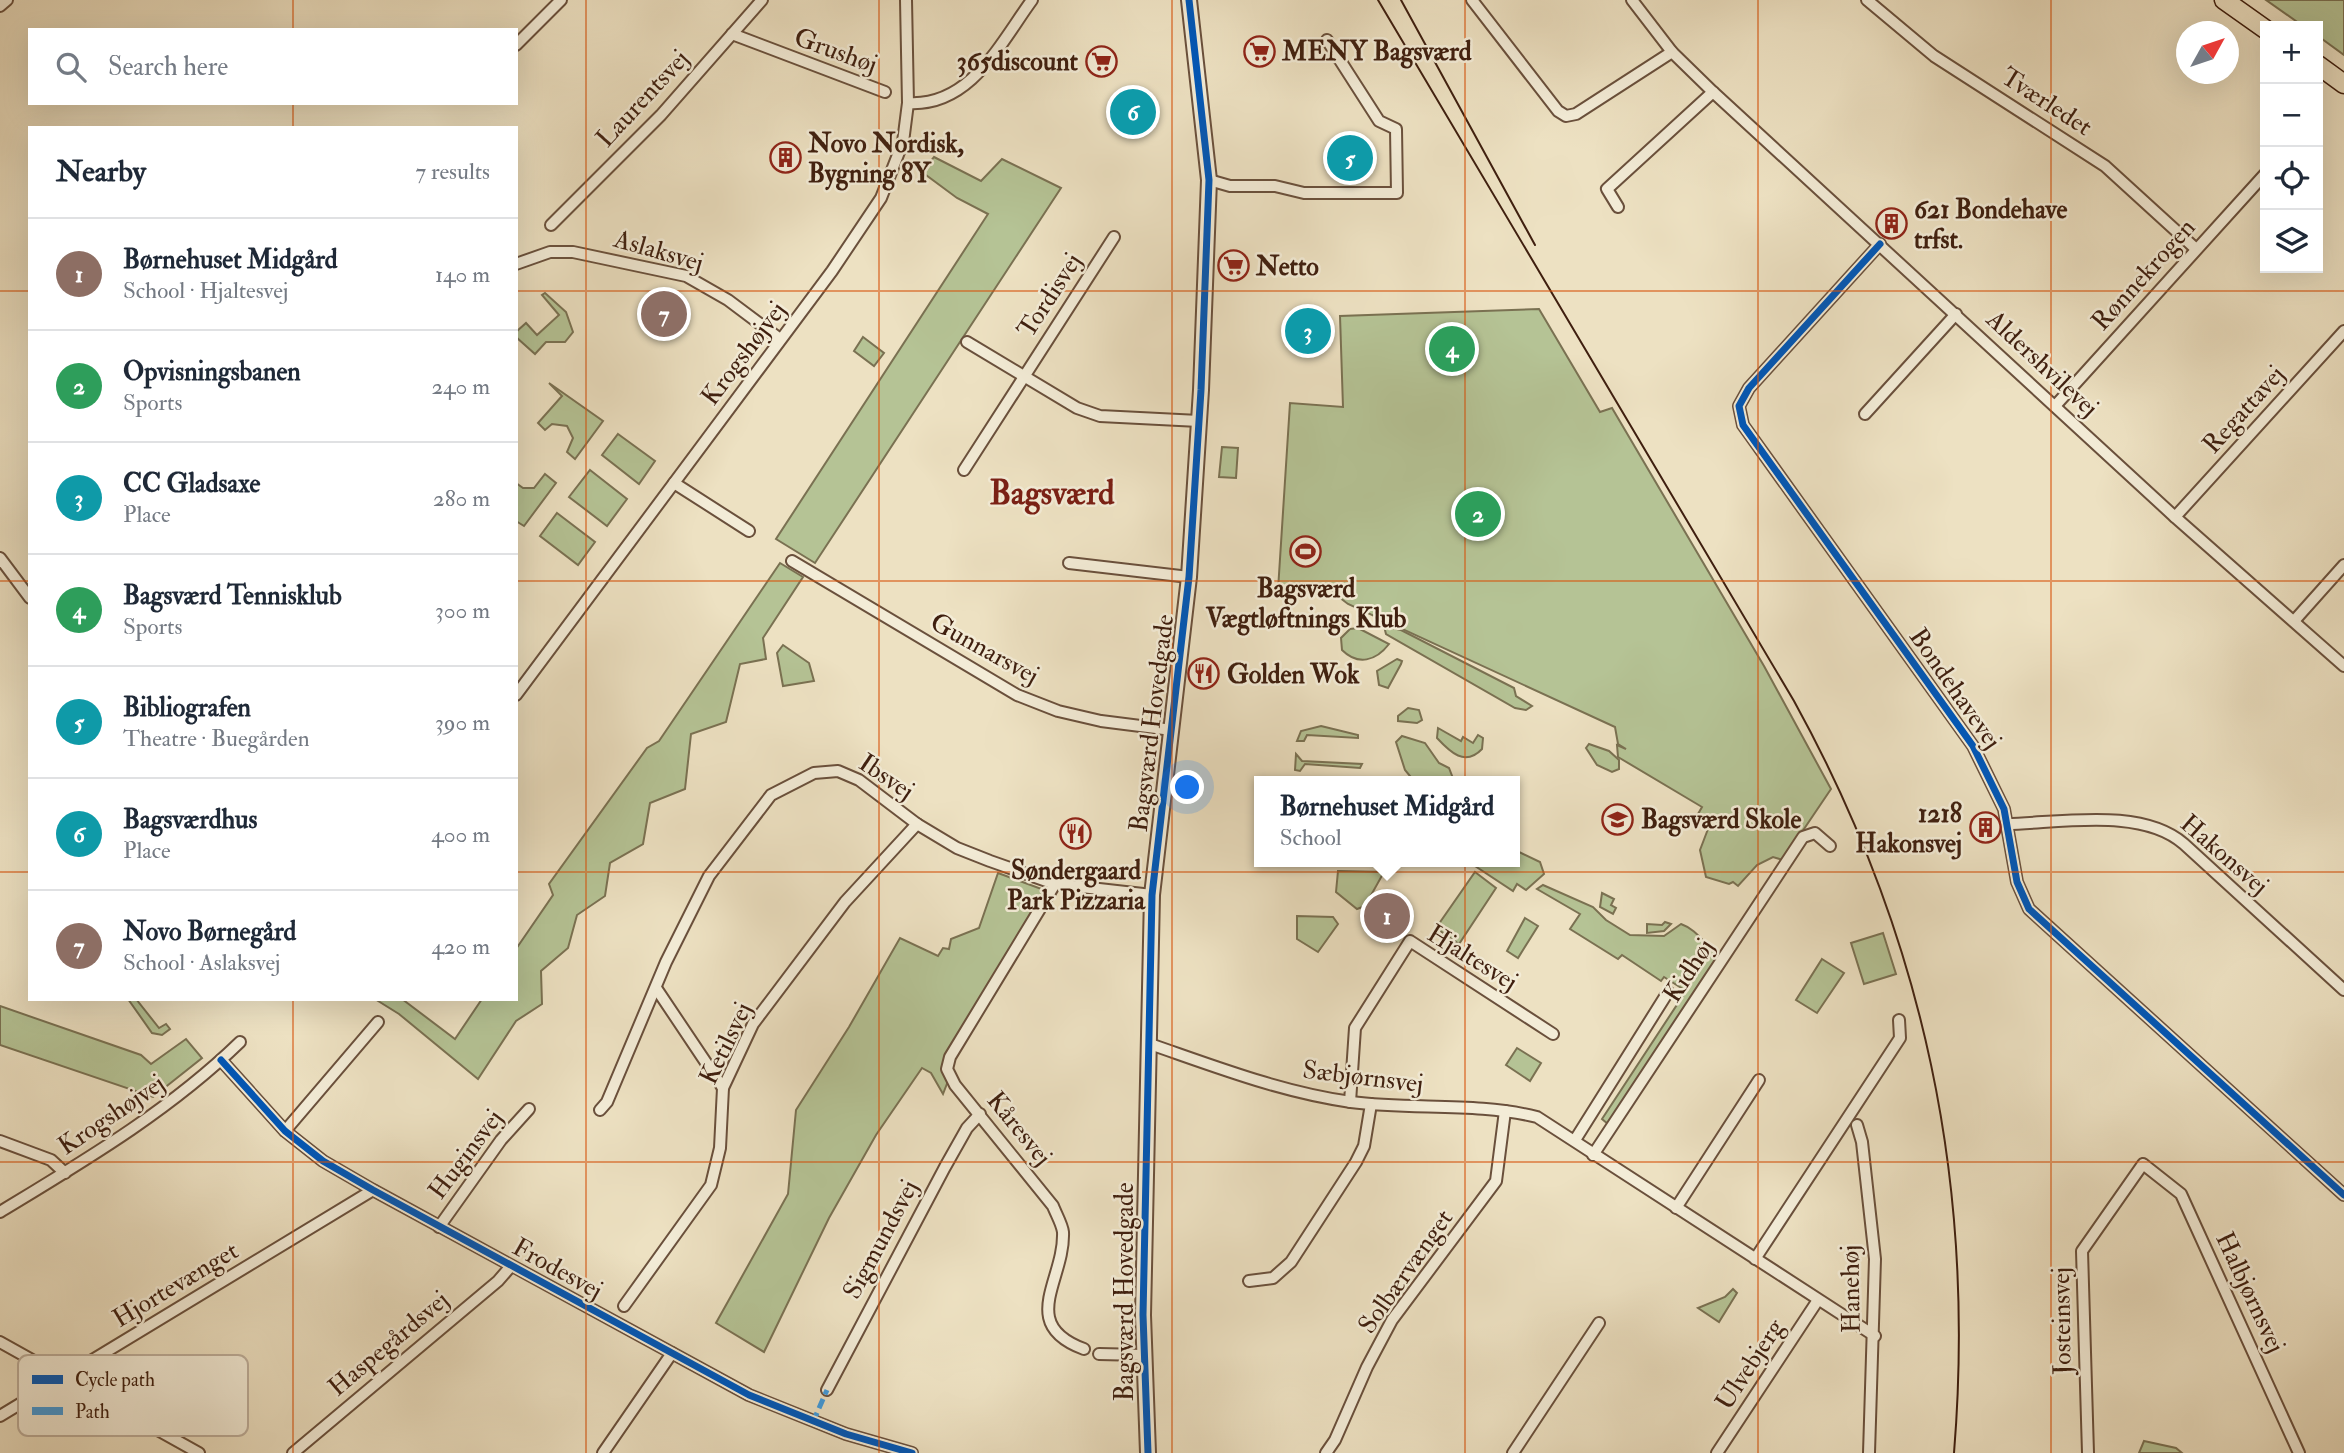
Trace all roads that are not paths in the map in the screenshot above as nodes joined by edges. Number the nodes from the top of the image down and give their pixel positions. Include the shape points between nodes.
1 (7, 0) edge
2 (561, 0) edge
3 (762, 0) edge
4 (906, 0) edge
5 (1032, 0) edge
6 (1189, 0) edge
7 (1472, 0) edge
8 (1632, 0) edge
9 (1867, 0) edge
10 (2224, 0) edge
11 (0, 6) edge
12 (2260, 25) edge
13 (732, 34) junction
14 (1327, 40) dead end
15 (518, 43) edge
16 (1672, 52) junction
17 (2323, 68) edge
18 (2344, 83) edge
19 (885, 92) dead end
20 (1713, 92) junction
21 (908, 103) junction
22 (1209, 180) junction
23 (2260, 180) edge
24 (1618, 207) dead end
25 (551, 225) dead end
26 (1114, 237) dead end
27 (1880, 244) junction
28 (2196, 250) junction
29 (518, 263) edge
30 (1956, 314) junction
31 (2344, 331) edge
32 (780, 339) junction
33 (967, 342) dead end
34 (1023, 378) junction
35 (2055, 405) junction
36 (1865, 414) dead end
37 (1199, 421) junction
38 (964, 470) dead end
39 (674, 483) junction
40 (2175, 517) junction
41 (749, 531) dead end
42 (0, 558) edge
43 (792, 561) dead end
44 (1069, 563) dead end
45 (2344, 565) edge
46 (1189, 577) junction
47 (28, 595) edge
48 (2294, 621) junction
49 (2344, 666) edge
50 (518, 692) edge
51 (1172, 730) junction
52 (917, 824) junction
53 (2007, 824) junction
54 (1830, 846) dead end
55 (1055, 884) junction
56 (1152, 895) junction
57 (656, 988) junction
58 (2344, 990) edge
59 (1668, 992) dead end
60 (1899, 1020) dead end
61 (378, 1022) dead end
62 (1553, 1034) dead end
63 (240, 1042) dead end
64 (1147, 1043) junction
65 (221, 1060) junction
66 (1759, 1080) dead end
67 (723, 1088) junction
68 (1350, 1102) junction
69 (1371, 1104) junction
70 (529, 1109) dead end
71 (600, 1110) dead end
72 (1504, 1111) junction
73 (980, 1114) junction
74 (1857, 1125) dead end
75 (285, 1131) junction
76 (1575, 1140) junction
77 (0, 1141) edge
78 (1593, 1155) junction
79 (2143, 1164) joint
80 (65, 1173) junction
81 (373, 1191) junction
82 (2344, 1195) edge
83 (1676, 1208) junction
84 (0, 1212) edge
85 (439, 1227) junction
86 (1755, 1259) junction
87 (511, 1266) junction
88 (1249, 1281) dead end
89 (1818, 1300) junction
90 (624, 1306) dead end
91 (1599, 1323) dead end
92 (1875, 1336) junction
93 (0, 1342) edge
94 (1084, 1349) dead end
95 (672, 1353) junction
96 (1099, 1354) dead end
97 (23, 1355) edge
98 (102, 1355) edge
99 (1143, 1355) junction
100 (827, 1390) dead end
101 (18, 1405) edge
102 (0, 1416) edge
103 (168, 1436) edge
104 (199, 1453) edge
105 (293, 1453) edge
106 (603, 1453) edge
107 (912, 1453) edge
108 (1148, 1453) edge
109 (1326, 1453) edge
110 (1513, 1453) edge
111 (1717, 1453) edge
112 (1869, 1453) edge
113 (2088, 1453) edge
114 (2299, 1453) edge

1 - 11 street
2 - 15 street
3 - 13 street, Laurentsvej
4 - 21 street, Krogshøjvej
5 - 21 street via 971,81 942,100
6 - 22 street, Bagsværd Hovedgade
7 - 16 street via 1566,116
8 - 16 street, Aldershvilevej
9 - 28 street, Tværledet via 1932,55 2105,166
10 - 12 main road
13 - 19 street, Grushøj
13 - 25 street, Laurentsvej via 661,115
14 - 22 street via 1379,121 1396,130 1397,193 1304,193
16 - 20 street, Aldershvilevej
17 - 18 main road
20 - 24 street via 1607,189
20 - 27 street, Aldershvilevej
21 - 32 street, Krogshøjvej via 903,142 881,198
22 - 37 street, Bagsværd Hovedgade
23 - 28 street, Rønnekrogen
26 - 34 street, Tordisvej
27 - 30 street, Aldershvilevej
27 - 53 street, Bondehavevej via 1749,388 1739,414 1749,436 1973,746 1990,775
28 - 35 street, Rønnekrogen
29 - 32 street, Aslaksvej via 551,252 587,254 686,276
30 - 35 street, Aldershvilevej
30 - 36 street
31 - 40 street, Regattavej
32 - 39 street, Krogshøjvej
33 - 34 street, Tordisvej
34 - 37 street, Tordisvej via 1100,416
34 - 38 street, Tordisvej
35 - 40 street, Aldershvilevej
37 - 46 street, Bagsværd Hovedgade
39 - 41 street
39 - 50 street, Krogshøjvej
40 - 48 street, Aldershvilevej
42 - 47 street
43 - 51 street, Gunnarsvej via 1017,695 1101,721
44 - 46 street
45 - 48 street
46 - 51 street, Bagsværd Hovedgade
48 - 49 street, Aldershvilevej
51 - 56 street, Bagsværd Hovedgade
52 - 55 street, Ibsvej via 957,848
52 - 57 street, Ibsvej via 871,787 838,771 814,774 771,795 709,876
52 - 67 street, Ketilsvej via 845,902 772,998 753,1024
53 - 58 street, Hakonsvej via 2129,821 2164,830
53 - 82 street, Bondehavevej via 2017,882 2029,909
54 - 78 street, Kidhøj via 1815,833 1803,837
55 - 56 street, Ibsvej
55 - 73 street, Kåresvej via 950,1057 947,1069 955,1085
56 - 64 street, Bagsværd Hovedgade
57 - 67 street
57 - 71 street, Ibsvej
59 - 76 street
60 - 86 street via 1900,1038
61 - 75 street
62 - 68 street, Hjaltesvej via 1410,941 1355,1028
63 - 65 street, Krogshøjvej
64 - 68 street, Sæbjørnsvej via 1262,1083
64 - 99 street, Bagsværd Hovedgade
65 - 75 street, Frodesvej
65 - 80 street, Krogshøjvej via 131,1131
66 - 83 street
67 - 90 street, Ketilsvej via 720,1148 711,1185
68 - 69 street, Sæbjørnsvej
69 - 72 street, Sæbjørnsvej
69 - 88 street via 1364,1146 1356,1162 1291,1262 1273,1278
70 - 85 street, Huginsvej
72 - 76 street, Sæbjørnsvej via 1537,1117
72 - 109 street, Solbærvænget via 1496,1181 1392,1320
73 - 94 street, Kåresvej via 1053,1206 1063,1230 1048,1303 1051,1327 1063,1341
73 - 100 street, Sigmundsvej via 945,1167
74 - 92 street, Hanehøj via 1875,1259
75 - 81 street, Frodesvej
76 - 78 street, Sæbjørnsvej
77 - 80 street via 51,1160
78 - 83 street, Sæbjørnsvej
79 - 113 street, Josteinsvej via 2082,1251
79 - 114 street, Halbjørnsvej via 2181,1194
80 - 84 street, Krogshøjvej
81 - 85 street, Frodesvej
81 - 98 street, Hjortevænget
83 - 86 street, Sæbjørnsvej
85 - 87 street, Frodesvej
86 - 89 street, Sæbjørnsvej
87 - 95 street, Frodesvej
87 - 105 street, Haspegårdsvej
89 - 92 street, Sæbjørnsvej
89 - 111 street, Ulvebjerg
91 - 110 street
92 - 112 street, Hanehøj
93 - 97 street
95 - 106 street
95 - 107 street, Frodesvej via 761,1400
96 - 99 street
99 - 108 street, Bagsværd Hovedgade
101 - 102 street, Hjortevænget
103 - 104 street

